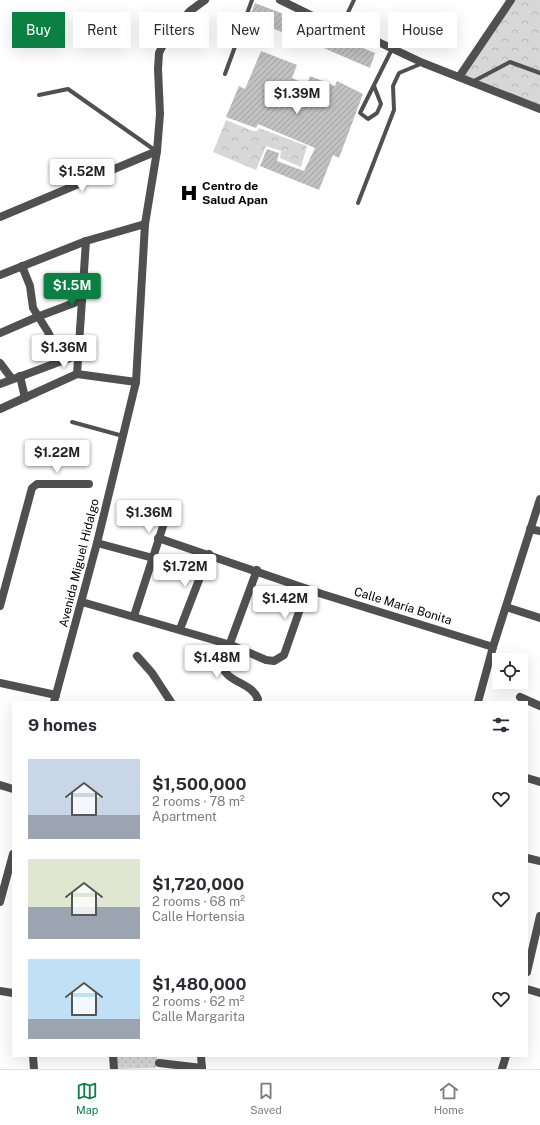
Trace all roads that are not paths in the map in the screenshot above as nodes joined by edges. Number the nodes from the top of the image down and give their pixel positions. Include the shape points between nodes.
1 (205, 0) edge
2 (252, 0) edge
3 (280, 0) edge
4 (354, 0) edge
5 (511, 0) edge
6 (305, 12) edge
7 (348, 12) edge
8 (380, 43) edge
9 (392, 49) junction
10 (423, 63) junction
11 (540, 73) edge
12 (225, 74) dead end
13 (459, 77) junction
14 (471, 82) junction
15 (374, 86) junction
16 (39, 96) dead end
17 (540, 109) edge
18 (157, 151) junction
19 (358, 203) dead end
20 (0, 217) edge
21 (145, 224) junction
22 (86, 241) junction
23 (22, 266) junction
24 (0, 275) edge
25 (82, 300) junction
26 (37, 317) junction
27 (0, 333) edge
28 (78, 355) junction
29 (61, 360) junction
30 (0, 363) edge
31 (77, 374) junction
32 (20, 376) junction
33 (12, 379) junction
34 (136, 382) junction
35 (0, 384) edge
36 (25, 398) junction
37 (0, 409) edge
38 (72, 422) dead end
39 (124, 436) junction
40 (89, 484) dead end
41 (540, 499) edge
42 (166, 517) dead end
43 (530, 530) junction
44 (540, 531) edge
45 (158, 538) junction
46 (97, 542) junction
47 (209, 554) junction
48 (153, 558) junction
49 (257, 570) junction
50 (307, 589) junction
51 (82, 602) junction
52 (0, 606) edge
53 (506, 608) junction
54 (134, 616) junction
55 (540, 618) edge
56 (180, 629) junction
57 (231, 645) junction
58 (493, 646) junction
59 (137, 656) dead end
60 (0, 683) edge
61 (520, 697) dead end
62 (55, 698) edge
63 (170, 701) edge
64 (258, 701) edge
65 (478, 701) edge
66 (540, 706) edge
67 (528, 778) edge
68 (540, 782) edge
69 (0, 785) edge
70 (12, 789) edge
71 (12, 858) edge
72 (528, 858) edge
73 (540, 861) edge
74 (0, 902) edge
75 (540, 916) edge
76 (528, 968) edge
77 (528, 989) edge
78 (0, 991) edge
79 (12, 993) edge
80 (540, 993) edge
81 (33, 1057) edge
82 (113, 1057) edge
83 (201, 1057) edge
84 (506, 1057) edge
85 (159, 1063) dead end
86 (202, 1068) edge
87 (34, 1069) edge
88 (114, 1069) edge
89 (502, 1069) edge

1 - 18 street, Avenida Miguel Hidalgo via 190,11 167,37 159,53 160,114
2 - 12 lane
3 - 6 street
4 - 7 lane
5 - 13 street
8 - 9 street
9 - 10 street
9 - 15 lane
10 - 13 street
10 - 19 lane via 399,73 393,86 394,110
11 - 14 lane via 510,62
13 - 14 street
14 - 17 street
15 - 15 lane via 381,104 377,113 368,119 360,113
16 - 18 lane via 68,89
18 - 20 street
18 - 21 street, Avenida Miguel Hidalgo
21 - 22 street
21 - 34 street, Avenida Miguel Hidalgo
22 - 23 street
22 - 25 street
23 - 24 street
23 - 26 street via 30,286
25 - 26 street
25 - 28 street
26 - 27 street
26 - 29 street via 48,332
28 - 29 street
28 - 31 street
29 - 32 street
30 - 33 street
31 - 34 street
31 - 36 street
32 - 33 street
32 - 36 street
33 - 35 street
34 - 39 street, Avenida Miguel Hidalgo
36 - 37 street
38 - 39 lane
39 - 46 street, Avenida Miguel Hidalgo
40 - 52 street via 37,484 32,488
41 - 43 street
42 - 45 street
43 - 44 street
43 - 53 street
45 - 47 street, Calle María Bonita
45 - 48 street
46 - 48 street
46 - 51 street, Avenida Miguel Hidalgo
47 - 49 street, Calle María Bonita
47 - 56 street
48 - 54 street
49 - 50 street, Calle María Bonita
49 - 57 street
50 - 57 street via 284,655 274,661 266,660
50 - 58 street, Calle María Bonita
51 - 54 street
51 - 62 street, Avenida Miguel Hidalgo
53 - 55 street
53 - 58 street
54 - 56 street
56 - 57 street
57 - 64 street via 222,665 224,671 228,676 252,689
58 - 65 street
59 - 63 street
60 - 62 street
61 - 66 street
67 - 68 street
69 - 70 street
71 - 74 street
72 - 73 street
75 - 76 street
77 - 80 street
78 - 79 street
81 - 87 street
82 - 88 street
83 - 86 street
84 - 89 street
85 - 86 street

